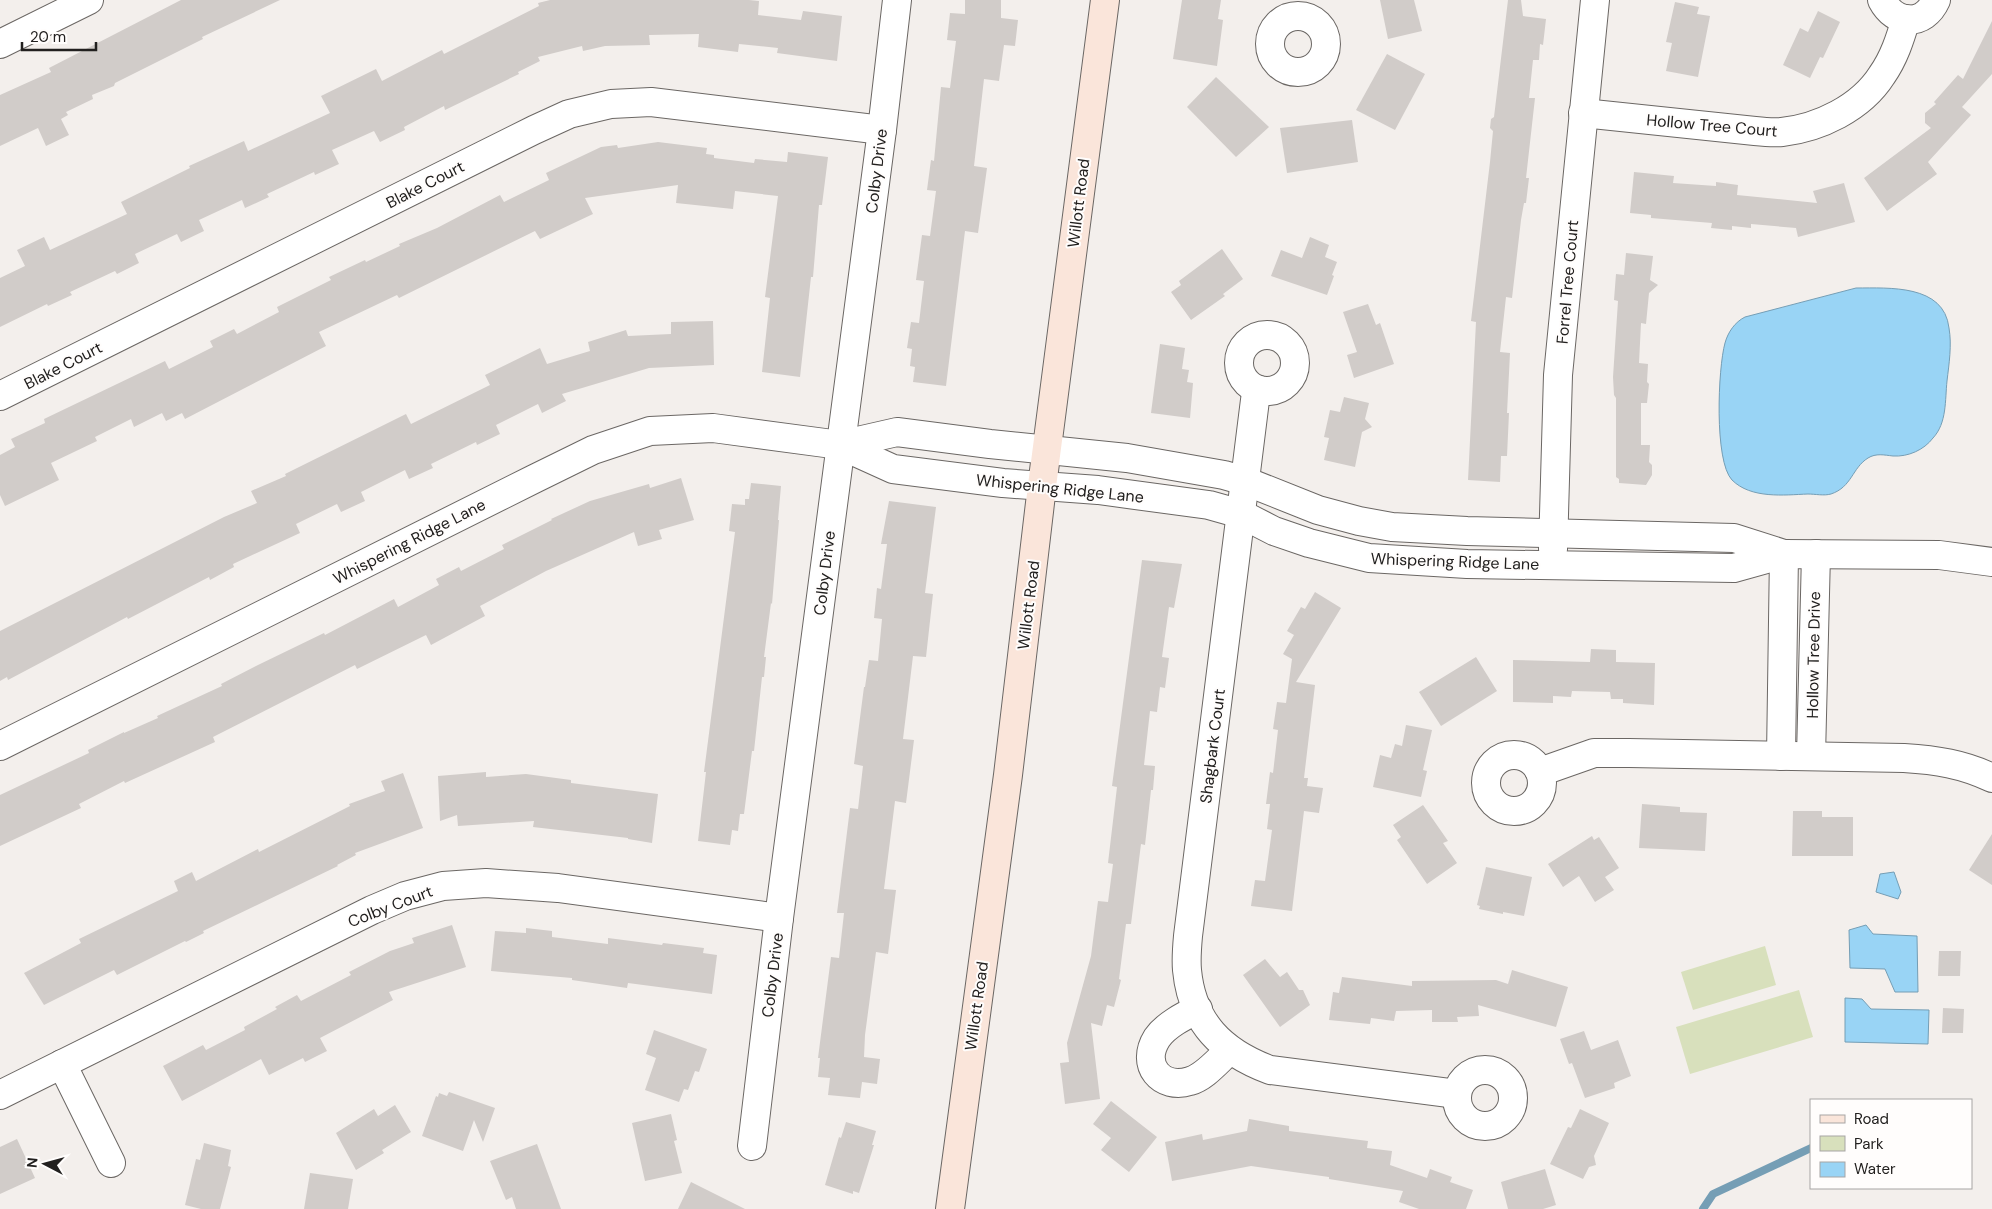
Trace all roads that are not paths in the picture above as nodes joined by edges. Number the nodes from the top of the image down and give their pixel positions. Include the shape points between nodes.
1 (89, 0) edge
2 (897, 0) edge
3 (1104, 0) edge
4 (1595, 0) edge
5 (1882, 0) edge
6 (1936, 0) edge
7 (1906, 19) junction
8 (0, 44) edge
9 (1583, 113) junction
10 (882, 130) junction
11 (1258, 390) dead end
12 (0, 396) edge
13 (840, 445) junction
14 (1046, 450) junction
15 (1245, 481) junction
16 (1042, 486) junction
17 (1241, 514) junction
18 (1554, 532) junction
19 (1784, 554) junction
20 (1816, 554) junction
21 (1992, 562) edge
22 (1552, 564) junction
23 (0, 746) edge
24 (1780, 756) junction
25 (1811, 756) junction
26 (1540, 772) dead end
27 (1992, 778) edge
28 (779, 918) junction
29 (1198, 1009) junction
30 (1230, 1050) junction
31 (62, 1064) junction
32 (1457, 1094) dead end
33 (0, 1095) edge
34 (752, 1146) dead end
35 (111, 1163) dead end
36 (950, 1209) edge

1 - 8 street
2 - 10 street, Colby Drive
3 - 14 main road, Willott Road
4 - 9 street, Forrel Tree Court
5 - 7 street via 1892,14
6 - 7 street via 1927,14
7 - 9 street, Hollow Tree Court via 1896,50 1881,77 1842,113 1809,127 1780,132 1755,131
9 - 18 street, Forrel Tree Court via 1558,375
10 - 12 street, Blake Court via 651,102 611,104 569,114
10 - 13 street, Colby Drive
11 - 15 street, Shagbark Court
13 - 14 street, Whispering Ridge Lane via 897,432
13 - 16 street, Whispering Ridge Lane via 893,469
13 - 23 street, Whispering Ridge Lane via 713,428 650,431 593,450
13 - 28 street, Colby Drive
14 - 15 street, Whispering Ridge Lane via 1127,458
14 - 16 main road, Willott Road
15 - 17 street, Shagbark Court
15 - 18 street, Whispering Ridge Lane via 1318,510 1392,527
16 - 17 street, Whispering Ridge Lane via 1182,500
16 - 36 main road, Willott Road via 1008,775
17 - 22 street, Whispering Ridge Lane via 1309,543 1369,558 1467,564
17 - 29 street, Shagbark Court via 1188,936 1186,969 1190,992
18 - 19 street, Whispering Ridge Lane via 1734,538
18 - 22 street, Forrel Tree Court
19 - 20 street, Whispering Ridge Lane
19 - 22 street, Whispering Ridge Lane via 1734,568
19 - 24 street, Hollow Tree Drive
20 - 21 street, Whispering Ridge Lane via 1939,555
20 - 25 street, Hollow Tree Drive
24 - 25 street
24 - 26 street via 1594,753
25 - 27 street via 1943,761
28 - 31 street, Colby Court via 558,888 486,882 443,886 405,896 372,910
28 - 34 street, Colby Drive
29 - 30 street, Shagbark Court via 1208,1029
29 - 30 street via 1178,1020 1156,1039 1150,1056 1155,1072 1170,1081 1190,1081
30 - 32 street, Shagbark Court via 1246,1061 1270,1070
31 - 33 street, Colby Court
31 - 35 street

